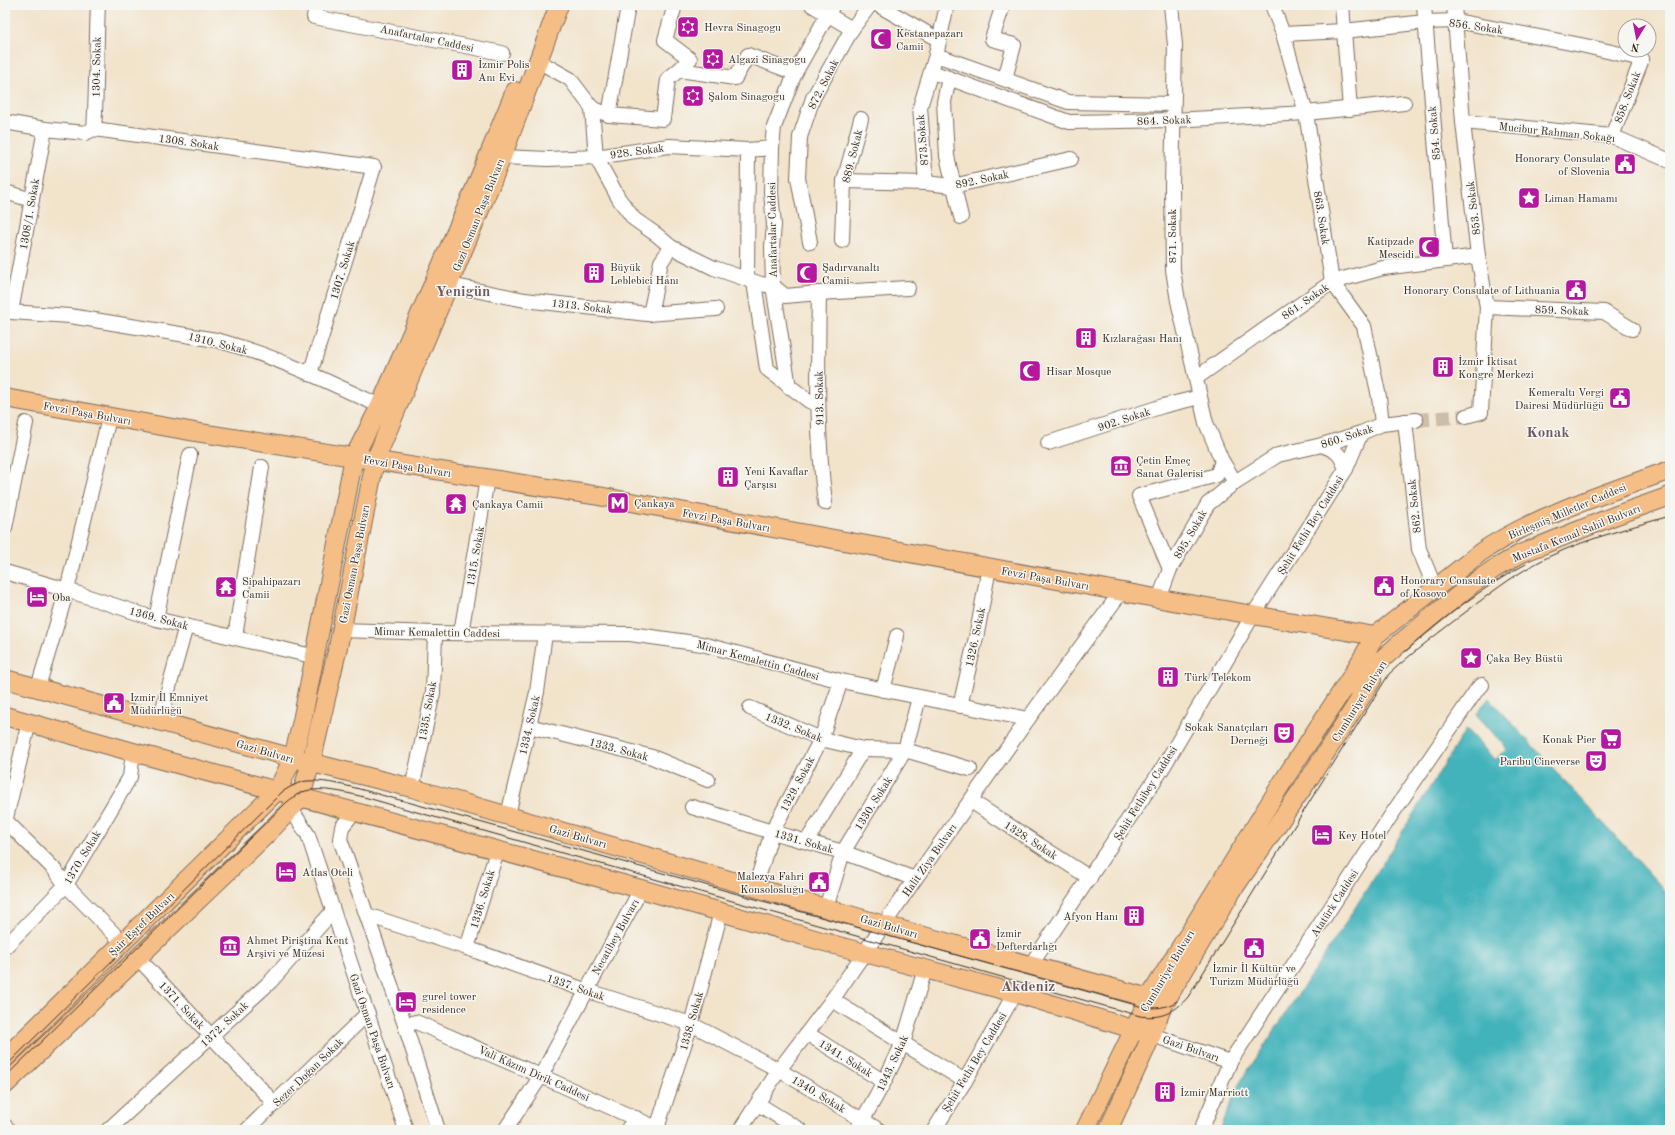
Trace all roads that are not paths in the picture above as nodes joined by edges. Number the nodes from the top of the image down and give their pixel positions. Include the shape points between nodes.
1 (98, 5) edge
2 (547, 5) edge
3 (559, 5) edge
4 (675, 5) edge
5 (812, 5) edge
6 (870, 5) edge
7 (878, 5) edge
8 (947, 5) edge
9 (1003, 5) edge
10 (1171, 5) edge
11 (1272, 5) edge
12 (1342, 5) edge
13 (1424, 5) edge
14 (1454, 5) edge
15 (628, 6) dead end
16 (830, 9) edge
17 (315, 11) edge
18 (1456, 21) junction
19 (1425, 22) junction
20 (852, 28) junction
21 (1344, 31) junction
22 (1283, 34) junction
23 (502, 54) dead end
24 (936, 55) junction
25 (1642, 59) joint
26 (538, 61) junction
27 (680, 70) junction
28 (932, 72) junction
29 (795, 73) junction
30 (949, 78) junction
31 (1005, 79) junction
32 (1404, 103) dead end
33 (1173, 104) junction
34 (592, 108) junction
35 (1350, 109) junction
36 (1306, 113) junction
37 (609, 115) junction
38 (861, 119) dead end
39 (1173, 120) junction
40 (5, 122) edge
41 (1463, 122) junction
42 (44, 129) junction
43 (94, 129) junction
44 (1612, 136) junction
45 (772, 148) junction
46 (748, 150) junction
47 (502, 156) junction
48 (596, 157) junction
49 (1071, 159) dead end
50 (1670, 161) edge
51 (374, 167) joint
52 (844, 181) junction
53 (926, 183) junction
54 (953, 186) junction
55 (5, 192) edge
56 (32, 200) junction
57 (961, 216) dead end
58 (842, 241) dead end
59 (810, 242) dead end
60 (671, 247) junction
61 (1478, 256) junction
62 (1445, 260) junction
63 (751, 280) junction
64 (1332, 282) junction
65 (450, 285) junction
66 (773, 286) junction
67 (908, 288) dead end
68 (819, 293) junction
69 (1487, 307) junction
70 (716, 309) dead end
71 (650, 314) junction
72 (70, 316) joint
73 (1632, 329) dead end
74 (310, 374) junction
75 (1196, 378) junction
76 (789, 387) junction
77 (1200, 397) junction
78 (5, 398) edge
79 (818, 404) junction
80 (380, 406) junction
81 (1466, 416) tunnel mouth
82 (109, 418) junction
83 (1411, 421) joint
84 (26, 422) dead end
85 (1382, 424) junction
86 (1361, 433) junction
87 (1048, 443) dead end
88 (1322, 445) junction
89 (190, 455) dead end
90 (1278, 455) joint
91 (354, 457) junction
92 (375, 461) junction
93 (1222, 461) junction
94 (262, 467) dead end
95 (1346, 468) junction
96 (1670, 470) edge
97 (487, 479) junction
98 (1235, 482) junction
99 (1670, 484) edge
100 (1670, 496) edge
101 (825, 503) dead end
102 (5, 528) edge
103 (989, 568) junction
104 (1170, 569) junction
105 (5, 572) edge
106 (1435, 588) junction
107 (67, 590) junction
108 (1120, 592) junction
109 (1159, 599) junction
110 (1253, 615) junction
111 (156, 619) junction
112 (186, 626) junction
113 (341, 630) junction
114 (435, 633) junction
115 (461, 633) junction
116 (545, 634) junction
117 (897, 636) dead end
118 (1375, 636) junction
119 (235, 637) junction
120 (1392, 651) joint
121 (316, 657) junction
122 (1354, 674) junction
123 (5, 679) edge
124 (841, 681) junction
125 (1482, 686) dead end
126 (38, 688) junction
127 (883, 690) junction
128 (919, 698) junction
129 (960, 706) junction
130 (750, 708) dead end
131 (162, 712) dead end
132 (5, 716) edge
133 (1028, 719) junction
134 (29, 722) junction
135 (529, 726) junction
136 (821, 739) junction
137 (863, 749) junction
138 (906, 750) junction
139 (133, 752) junction
140 (293, 758) junction
141 (311, 763) junction
142 (970, 769) dead end
143 (708, 780) dead end
144 (412, 788) junction
145 (277, 791) junction
146 (971, 801) junction
147 (296, 803) junction
148 (692, 806) dead end
149 (354, 812) junction
150 (508, 815) junction
151 (6, 822) edge
152 (772, 832) junction
153 (807, 841) junction
154 (497, 850) junction
155 (843, 852) junction
156 (1090, 878) junction
157 (915, 879) junction
158 (66, 885) junction
159 (755, 888) junction
160 (641, 889) junction
161 (826, 908) junction
162 (332, 912) junction
163 (721, 912) junction
164 (367, 915) junction
165 (884, 926) junction
166 (122, 942) junction
167 (5, 947) edge
168 (466, 948) junction
169 (865, 952) junction
170 (138, 958) junction
171 (1030, 966) junction
172 (925, 969) junction
173 (1175, 985) junction
174 (585, 990) junction
175 (1015, 993) junction
176 (1149, 998) junction
177 (832, 1000) junction
178 (368, 1013) junction
179 (691, 1024) junction
180 (405, 1025) junction
181 (1134, 1029) junction
182 (808, 1034) junction
183 (1152, 1035) junction
184 (211, 1036) junction
185 (903, 1042) junction
186 (5, 1058) edge
187 (1230, 1062) junction
188 (779, 1070) junction
189 (541, 1076) junction
190 (965, 1081) junction
191 (884, 1082) junction
192 (5, 1085) edge
193 (275, 1104) junction
194 (758, 1104) junction
195 (636, 1118) junction
196 (405, 1125) edge
197 (860, 1125) edge
198 (5, 1126) edge
199 (659, 1129) edge
200 (9, 1130) edge
201 (108, 1130) edge
202 (247, 1130) edge
203 (392, 1130) edge
204 (438, 1130) edge
205 (505, 1130) edge
206 (627, 1130) edge
207 (740, 1130) edge
208 (800, 1130) edge
209 (879, 1130) edge
210 (934, 1130) edge
211 (1085, 1130) edge
212 (1108, 1130) edge
213 (1201, 1130) edge

1 - 43 street, 1304. Sokak
2 - 80 main road, Gazi Osman Paşa Bulvarı via 531,52 478,181
3 - 26 main road, Gazi Osman Paşa Bulvarı
4 - 27 street via 665,40 690,59
5 - 16 street
6 - 20 street, 872. Sokak
7 - 24 street via 939,40
8 - 24 street, 873.Sokak
9 - 31 street via 992,39 1014,45
10 - 33 street, 871. Sokak via 1175,44
11 - 22 street, 863. Sokak
12 - 21 street
13 - 19 street, 854. Sokak
14 - 18 street, 853. Sokak
15 - 37 street
16 - 20 street
16 - 29 street, Anafartalar Caddesi
17 - 23 street, Anafartalar Caddesi via 351,23
18 - 19 street, 856. Sokak
18 - 25 street, 856. Sokak
18 - 41 street, 853. Sokak
19 - 21 street, 856. Sokak
19 - 62 street, 854. Sokak
20 - 59 street, 872. Sokak via 813,98 800,137 798,178
21 - 22 street, 856. Sokak
21 - 35 street
22 - 36 street, 863. Sokak
24 - 28 street, 873.Sokak
24 - 31 street
25 - 44 street, 858. Sokak
26 - 34 street via 570,79
26 - 47 main road, Gazi Osman Paşa Bulvarı
27 - 29 street via 735,78 748,55
27 - 37 street via 668,79 663,119
28 - 30 street, 864. Sokak
28 - 53 street, 873.Sokak via 920,107
29 - 45 street, Anafartalar Caddesi via 774,127
30 - 39 street, 864. Sokak via 1069,122
30 - 54 street via 944,102 947,156
31 - 33 street via 1068,102
32 - 35 street, 864. Sokak
33 - 39 street, 871. Sokak
34 - 37 street
34 - 48 street, Anafartalar Caddesi
35 - 36 street, 864. Sokak
36 - 39 street, 864. Sokak
36 - 64 street, 863. Sokak
38 - 52 street, 889. Sokak
39 - 75 street, 871. Sokak via 1173,270
40 - 42 street, 1308. Sokak
41 - 44 street, Mucibur Rahman Sokağı
41 - 61 street, 853. Sokak
42 - 43 street, 1308. Sokak via 85,133
42 - 56 street, 1308/1. Sokak
43 - 51 street, 1308. Sokak
44 - 50 street, Mucibur Rahman Sokağı
45 - 46 street, 928. Sokak
45 - 66 street, Anafartalar Caddesi
46 - 48 street, 928. Sokak via 669,146
46 - 63 street
47 - 48 street, 928. Sokak via 548,159
47 - 65 main road, Gazi Osman Paşa Bulvarı
48 - 60 street, Anafartalar Caddesi via 618,199 634,219
49 - 54 street, 892. Sokak
51 - 74 street, 1307. Sokak
52 - 53 street, 892. Sokak
52 - 58 street, 889. Sokak
53 - 54 street, 892. Sokak
54 - 57 street
55 - 56 street
56 - 72 street, 1308/1. Sokak via 11,312
60 - 63 street, Anafartalar Caddesi via 714,268
60 - 71 street via 661,262
61 - 62 street, 861. Sokak
61 - 69 street, 853. Sokak
62 - 64 street, 861. Sokak via 1383,268
63 - 66 street, Anafartalar Caddesi
63 - 76 street via 767,369
64 - 75 street, 861. Sokak
64 - 85 street, 863. Sokak via 1364,326
65 - 71 street, 1313. Sokak via 525,300
65 - 92 main road, Gazi Osman Paşa Bulvarı
66 - 68 street via 785,296
66 - 76 street
67 - 68 street
68 - 79 street, 913. Sokak
69 - 73 street, 859. Sokak via 1604,312
69 - 81 street, 853. Sokak via 1482,412
70 - 71 street, 1313. Sokak
72 - 74 street, 1310. Sokak via 216,340 239,346
74 - 80 street, 1310. Sokak
75 - 77 street, 871. Sokak
76 - 79 street
77 - 87 street, 902. Sokak via 1163,406
77 - 93 street, 871. Sokak via 1206,423
78 - 82 main road, Fevzi Paşa Bulvarı
79 - 101 street, 913. Sokak
80 - 91 main road, Gazi Osman Paşa Bulvarı
82 - 91 main road, Fevzi Paşa Bulvarı
82 - 107 street
83 - 85 street, 860. Sokak
83 - 106 street, 862. Sokak via 1419,549
84 - 102 street
85 - 86 street, 860. Sokak
86 - 88 street, 860. Sokak
86 - 95 street, Şehit Fethi Bey Caddesi
88 - 90 street, 860. Sokak
88 - 95 street via 1335,450
89 - 111 street
90 - 98 street, 895. Sokak
91 - 92 main road, Fevzi Paşa Bulvarı
91 - 121 main road, Gazi Osman Paşa Bulvarı
92 - 97 main road, Fevzi Paşa Bulvarı
92 - 113 main road, Gazi Osman Paşa Bulvarı
93 - 98 street, 871. Sokak
93 - 104 street via 1217,475 1139,496
94 - 119 street
95 - 110 street, Şehit Fethi Bey Caddesi
96 - 106 main road, Birleşmiş Milletler Caddesi via 1518,530 1481,552
97 - 103 main road, Fevzi Paşa Bulvarı
97 - 115 street, 1315. Sokak
98 - 104 street, 895. Sokak via 1208,504
99 - 122 main road via 1541,533 1484,563 1385,643
100 - 120 main road, Mustafa Kemal Sahil Bulvarı via 1520,554 1472,584
103 - 108 main road, Fevzi Paşa Bulvarı
103 - 129 street, 1326. Sokak
104 - 109 street, 895. Sokak
105 - 107 street, 1369. Sokak
106 - 118 main road, Birleşmiş Milletler Caddesi
107 - 111 street, 1369. Sokak
107 - 126 street
108 - 109 main road, Fevzi Paşa Bulvarı
108 - 133 street, Halit Ziya Bulvarı
109 - 110 main road, Fevzi Paşa Bulvarı
110 - 118 main road, Fevzi Paşa Bulvarı
110 - 156 street, Şehit Fethibey Caddesi via 1162,769
111 - 112 street, 1369. Sokak
112 - 119 street, 1369. Sokak
112 - 131 street
113 - 114 street, Mimar Kemalettin Caddesi
113 - 141 main road, Gazi Osman Paşa Bulvarı
114 - 115 street, Mimar Kemalettin Caddesi
114 - 144 street, 1335. Sokak via 432,693
115 - 116 street, Mimar Kemalettin Caddesi
116 - 124 street, Mimar Kemalettin Caddesi via 630,634 702,644
116 - 135 street, 1334. Sokak via 537,692
117 - 127 street
118 - 122 main road, Cumhuriyet Bulvarı
119 - 121 street, 1369. Sokak
120 - 173 main road, Cumhuriyet Bulvarı via 1232,891
121 - 140 main road, Gazi Osman Paşa Bulvarı
122 - 176 main road, Cumhuriyet Bulvarı via 1287,775
123 - 126 main road, Gazi Bulvarı
124 - 127 street, Mimar Kemalettin Caddesi
124 - 136 street, 1329. Sokak
125 - 187 street, Atatürk Caddesi via 1478,688 1390,817
126 - 140 main road, Gazi Bulvarı
127 - 128 street, Mimar Kemalettin Caddesi
128 - 129 street, Mimar Kemalettin Caddesi
128 - 138 street, 1330. Sokak
129 - 133 street, Mimar Kemalettin Caddesi
130 - 136 street, 1332. Sokak
132 - 134 main road
133 - 146 street, Halit Ziya Bulvarı
134 - 139 main road
134 - 151 street
135 - 143 street, 1333. Sokak via 652,758
135 - 150 street, 1334. Sokak
136 - 137 street, 1332. Sokak
136 - 152 street, 1329. Sokak
137 - 138 street, 1332. Sokak
137 - 153 street
138 - 142 street, 1332. Sokak
138 - 155 street, 1330. Sokak
139 - 145 main road
139 - 158 street, 1370. Sokak via 130,777
140 - 141 main road, Gazi Bulvarı
140 - 145 main road, Gazi Osman Paşa Bulvarı
141 - 144 main road, Gazi Bulvarı
141 - 147 main road, Gazi Osman Paşa Bulvarı
144 - 150 main road, Gazi Bulvarı
145 - 147 main road
145 - 166 main road, Şair Eşref Bulvarı
146 - 156 street, 1328. Sokak
146 - 157 street, Halit Ziya Bulvarı
147 - 149 main road
147 - 162 street, Gazi Osman Paşa Bulvarı
147 - 170 main road
148 - 152 street, 1331. Sokak
149 - 154 main road
149 - 164 street via 342,826 340,839
150 - 159 main road, Gazi Bulvarı
151 - 158 street via 54,869
152 - 153 street, 1331. Sokak
152 - 159 street, 1329. Sokak
153 - 155 street, 1331. Sokak
154 - 160 main road
154 - 168 street, 1336. Sokak
155 - 157 street, 1331. Sokak
155 - 161 street, 1330. Sokak
156 - 171 street, Şehit Fethibey Caddesi
157 - 165 street, Halit Ziya Bulvarı
158 - 166 street
158 - 167 street, 1370. Sokak
159 - 161 main road, Gazi Bulvarı
160 - 163 main road
160 - 174 street, Necatibey Bulvarı
161 - 165 main road, Gazi Bulvarı
162 - 178 street, Gazi Osman Paşa Bulvarı
162 - 184 street, 1372. Sokak via 271,981
163 - 169 main road
163 - 179 street, 1338. Sokak
164 - 168 street, 1337. Sokak
164 - 180 street
165 - 169 street, Halit Ziya Bulvarı
165 - 171 main road, Gazi Bulvarı
166 - 186 main road, Şair Eşref Bulvarı
168 - 174 street, 1337. Sokak
169 - 172 main road
169 - 177 street, Halit Ziya Bulvarı
170 - 184 street, 1371. Sokak
170 - 192 main road
171 - 176 main road, Gazi Bulvarı
172 - 175 main road
172 - 185 street, 1343. Sokak
173 - 176 main road
173 - 183 main road, Cumhuriyet Bulvarı via 1162,1008
174 - 179 street, 1337. Sokak
174 - 189 street, Necatibey Bulvarı
175 - 181 main road
175 - 190 street, Şehit Fethi Bey Caddesi
176 - 181 main road, Cumhuriyet Bulvarı
177 - 182 street, Halit Ziya Bulvarı
177 - 185 street
178 - 193 street, Sezer Doğan Sokak
178 - 196 street, Gazi Osman Paşa Bulvarı
179 - 188 street, 1337. Sokak
179 - 199 street, 1338. Sokak
180 - 189 street, Vali Kâzım Dirik Caddesi via 416,1022
180 - 204 street
181 - 183 main road
181 - 211 main road, Cumhuriyet Bulvarı
182 - 188 street, Halit Ziya Bulvarı
182 - 191 street, 1341. Sokak
183 - 187 street, Gazi Bulvarı
183 - 212 main road, Cumhuriyet Bulvarı
184 - 193 street, 1371. Sokak
184 - 201 street, 1372. Sokak
185 - 190 street
185 - 191 street, 1343. Sokak
187 - 213 street, Atatürk Caddesi
188 - 194 street, Halit Ziya Bulvarı
188 - 197 street, 1340. Sokak
189 - 195 street, Vali Kâzım Dirik Caddesi
189 - 205 street, Necatibey Bulvarı
190 - 210 street, Şehit Fethi Bey Caddesi
191 - 197 street, 1343. Sokak
193 - 202 street, Sezer Doğan Sokak
194 - 207 street, Halit Ziya Bulvarı
194 - 208 street
195 - 199 street, Vali Kâzım Dirik Caddesi
195 - 206 street
196 - 203 street
197 - 209 street, 1340. Sokak
198 - 200 street

